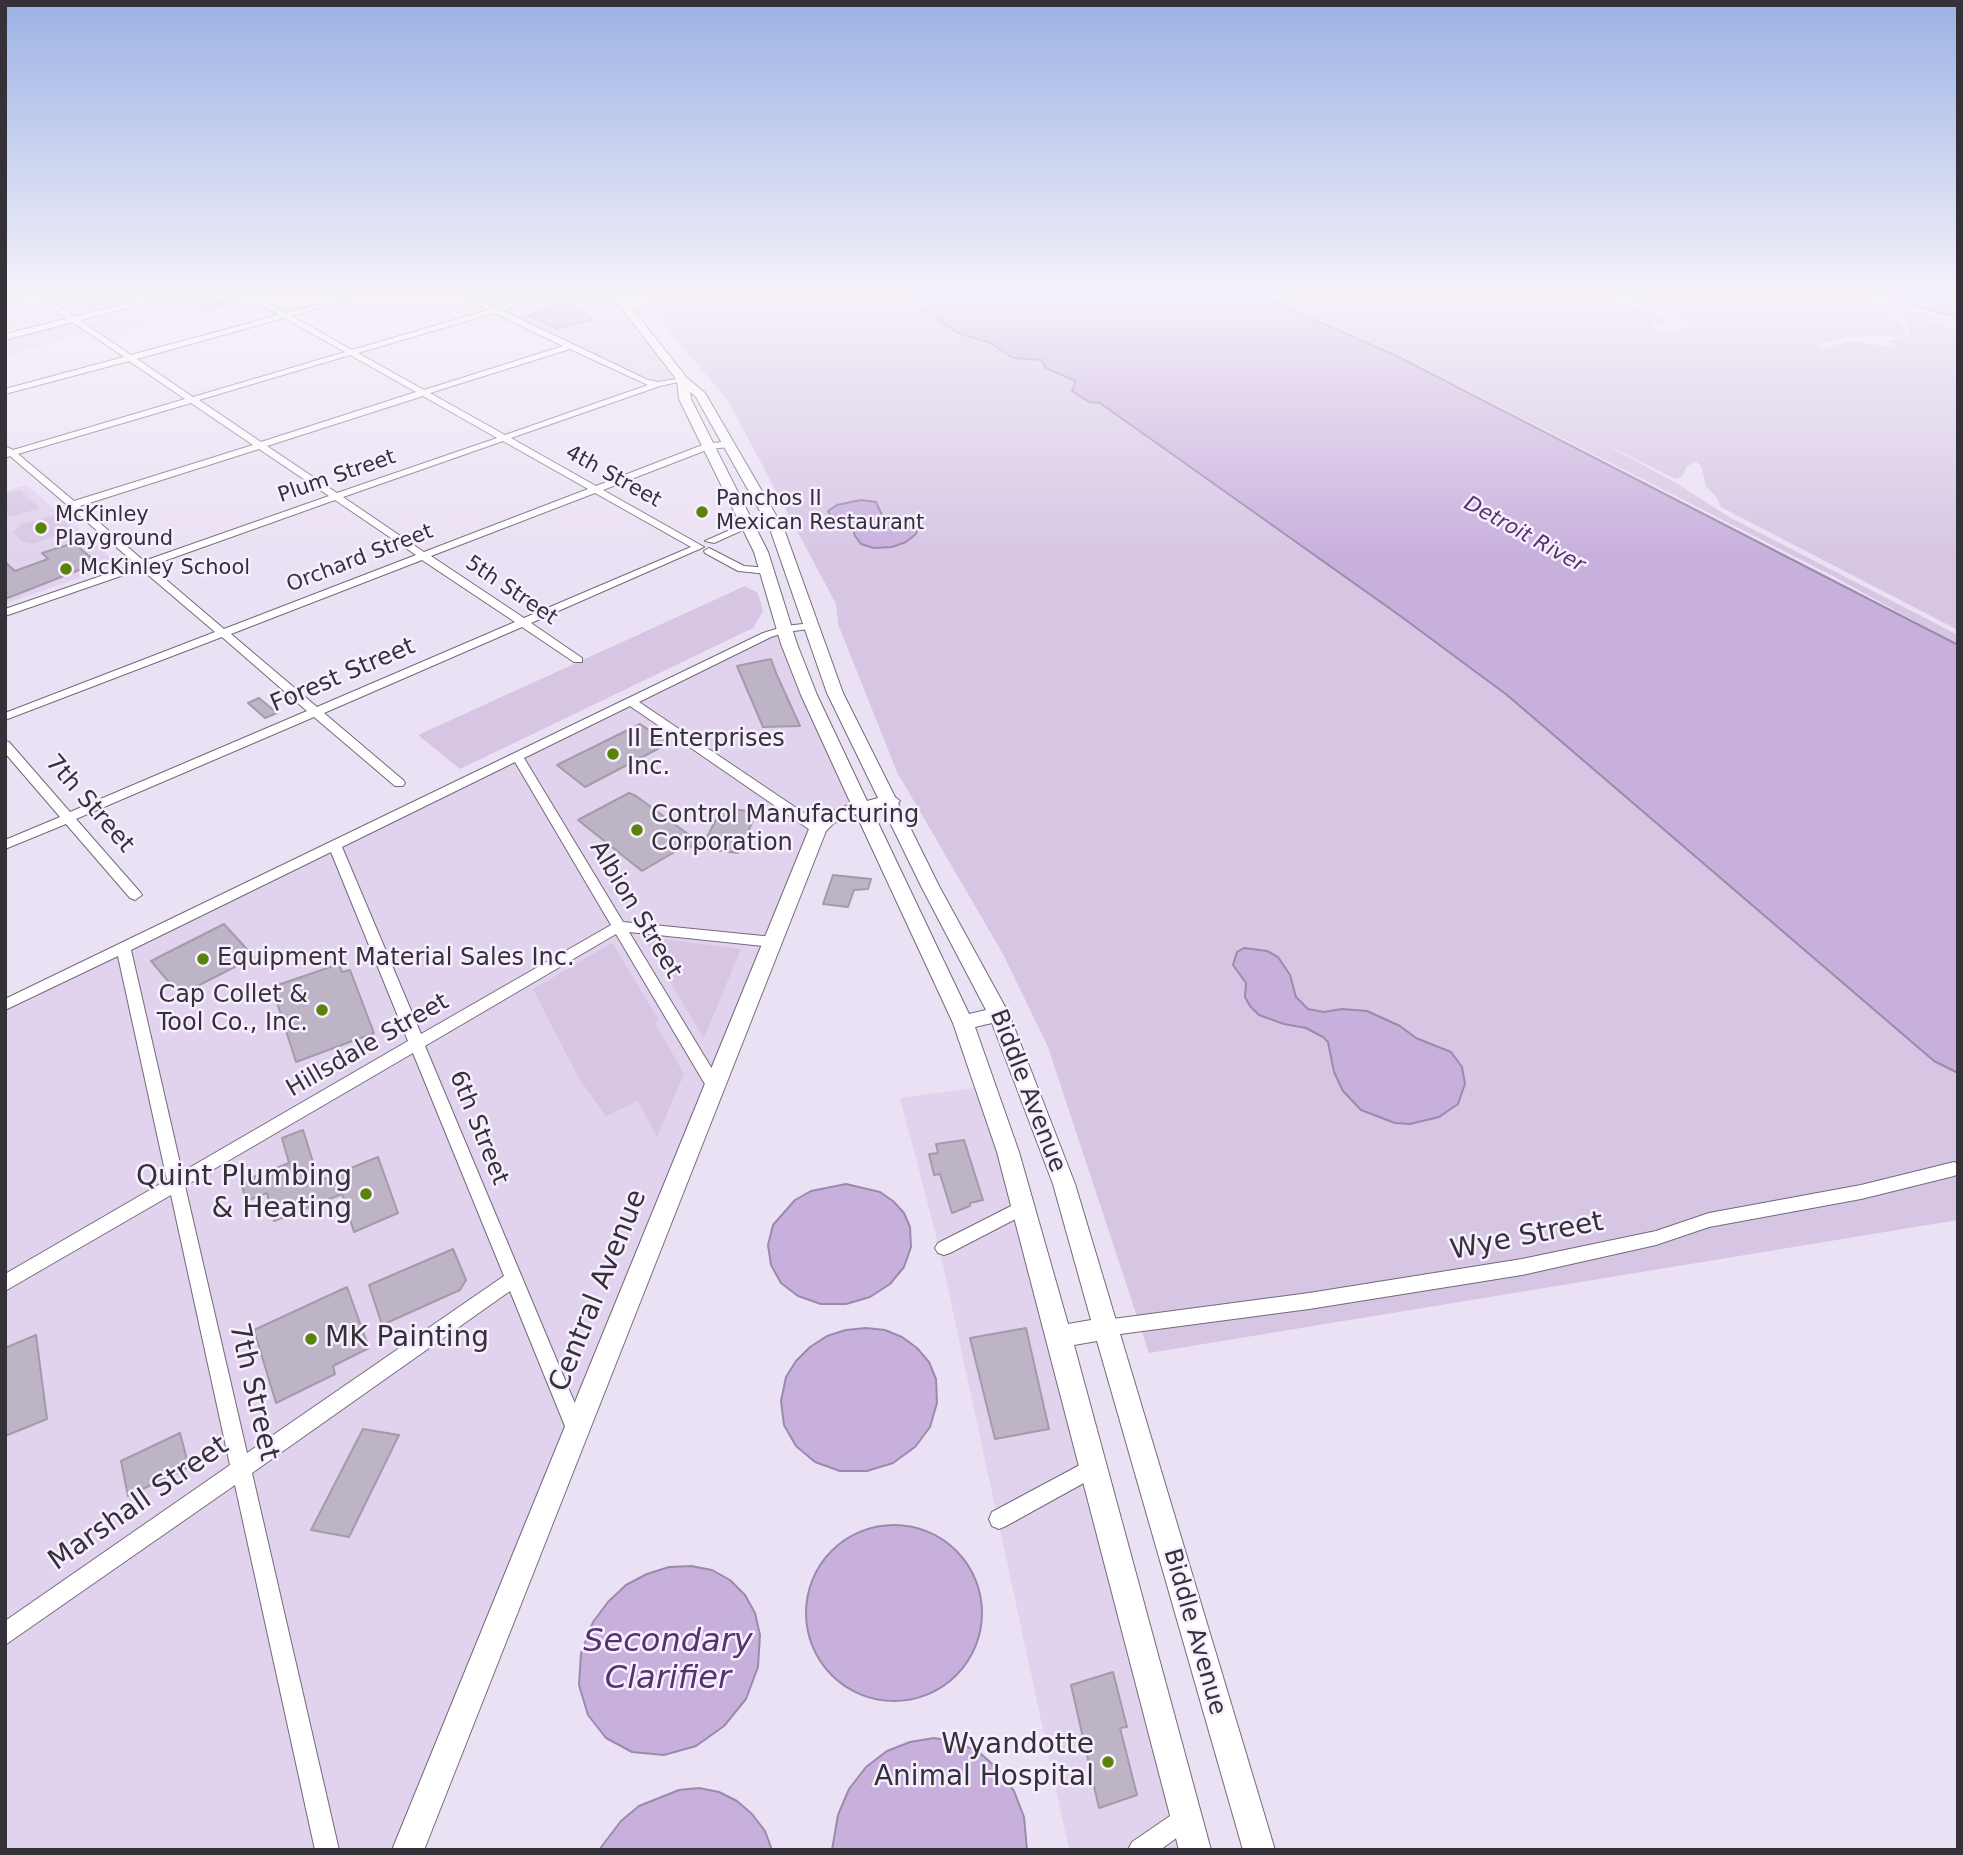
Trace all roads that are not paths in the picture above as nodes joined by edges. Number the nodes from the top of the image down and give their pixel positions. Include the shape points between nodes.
1 (36, 384) edge
2 (169, 384) edge
3 (244, 384) edge
4 (407, 384) edge
5 (453, 384) edge
6 (659, 384) edge
7 (683, 384) edge
8 (687, 384) edge
9 (5, 392) edge
10 (424, 393) junction
11 (192, 399) junction
12 (505, 438) junction
13 (730, 444) junction
14 (260, 446) junction
15 (708, 446) junction
16 (7, 452) edge
17 (596, 489) junction
18 (337, 497) junction
19 (73, 505) junction
20 (749, 525) junction
21 (706, 546) junction
22 (424, 556) junction
23 (143, 565) junction
24 (768, 571) junction
25 (5, 613) edge
26 (523, 622) junction
27 (811, 626) junction
28 (786, 629) junction
29 (223, 632) junction
30 (578, 660) dead end
31 (630, 701) junction
32 (315, 712) junction
33 (5, 717) edge
34 (5, 745) edge
35 (517, 756) junction
36 (399, 783) dead end
37 (891, 802) junction
38 (861, 807) junction
39 (68, 818) junction
40 (818, 829) junction
41 (5, 845) edge
42 (335, 845) junction
43 (135, 895) dead end
44 (619, 926) junction
45 (773, 942) junction
46 (124, 947) junction
47 (5, 1005) edge
48 (999, 1014) junction
49 (963, 1023) junction
50 (417, 1044) junction
51 (715, 1087) junction
52 (1954, 1169) dead end
53 (177, 1183) junction
54 (1023, 1207) junction
55 (944, 1248) dead end
56 (513, 1278) junction
57 (5, 1283) edge
58 (1105, 1328) junction
59 (1059, 1337) junction
60 (576, 1430) junction
61 (241, 1466) junction
62 (1093, 1467) junction
63 (999, 1519) dead end
64 (5, 1634) edge
65 (1186, 1817) junction
66 (327, 1850) edge
67 (408, 1850) edge
68 (1140, 1850) edge
69 (1195, 1850) edge
70 (1259, 1850) edge

1 - 9 street
2 - 11 street, 5th Street
3 - 11 street
4 - 10 street, 4th Street
5 - 10 street
6 - 12 street, Plum Street
7 - 15 main road, Biddle Avenue via 685,399
8 - 13 main road, Biddle Avenue via 701,395
10 - 12 street, 4th Street
10 - 14 street
11 - 14 street, 5th Street
11 - 16 street
12 - 17 street, 4th Street
12 - 18 street, Plum Street
13 - 15 street, Orchard Street
13 - 27 main road, Biddle Avenue via 777,529
14 - 18 street, 5th Street
14 - 19 street
15 - 17 street, Orchard Street
15 - 20 main road, Biddle Avenue
16 - 19 street
17 - 21 street, 4th Street
17 - 22 street, Orchard Street
18 - 22 street, 5th Street
18 - 23 street, Plum Street
19 - 23 street
20 - 21 street, Forest Street
20 - 24 main road, Biddle Avenue
21 - 24 street, 4th Street via 742,569
21 - 26 street, Forest Street
22 - 26 street, 5th Street
22 - 29 street, Orchard Street
23 - 25 street, Plum Street
23 - 29 street
24 - 28 main road, Biddle Avenue
26 - 30 street, 5th Street
26 - 32 street, Forest Street
27 - 28 street
27 - 37 main road, Biddle Avenue via 835,693
28 - 31 street
28 - 38 main road, Biddle Avenue via 809,695
29 - 32 street
29 - 33 street, Orchard Street
31 - 35 street
31 - 40 street
32 - 36 street
32 - 39 street, Forest Street
34 - 39 street, 7th Street
35 - 42 street
35 - 44 street, Albion Street
37 - 38 main road
37 - 48 main road, Biddle Avenue
38 - 40 main road via 828,819
38 - 49 main road, Biddle Avenue
39 - 41 street, Forest Street
39 - 43 street, 7th Street
40 - 45 main road, Central Avenue
42 - 46 street
42 - 50 street, 6th Street
44 - 45 street
44 - 50 street, Hillsdale Street
44 - 51 street, Albion Street
45 - 51 main road, Central Avenue
46 - 47 street
46 - 53 street, 7th Street
48 - 49 main road
48 - 58 main road, Biddle Avenue via 1064,1184
49 - 54 main road, Biddle Avenue
50 - 53 street, Hillsdale Street
50 - 56 street, 6th Street
51 - 60 main road, Central Avenue
52 - 58 street, Wye Street via 1861,1192 1709,1220 1656,1238 1522,1267
53 - 57 street, Hillsdale Street
53 - 61 street, 7th Street
54 - 55 street
54 - 59 main road, Biddle Avenue
56 - 60 street, 6th Street
56 - 61 street, Marshall Street
58 - 59 main road
58 - 70 main road, Biddle Avenue
59 - 62 main road, Biddle Avenue
60 - 67 main road, Central Avenue
61 - 64 street, Marshall Street
61 - 66 street, 7th Street
62 - 63 street
62 - 65 main road, Biddle Avenue
65 - 68 street
65 - 69 main road, Biddle Avenue

